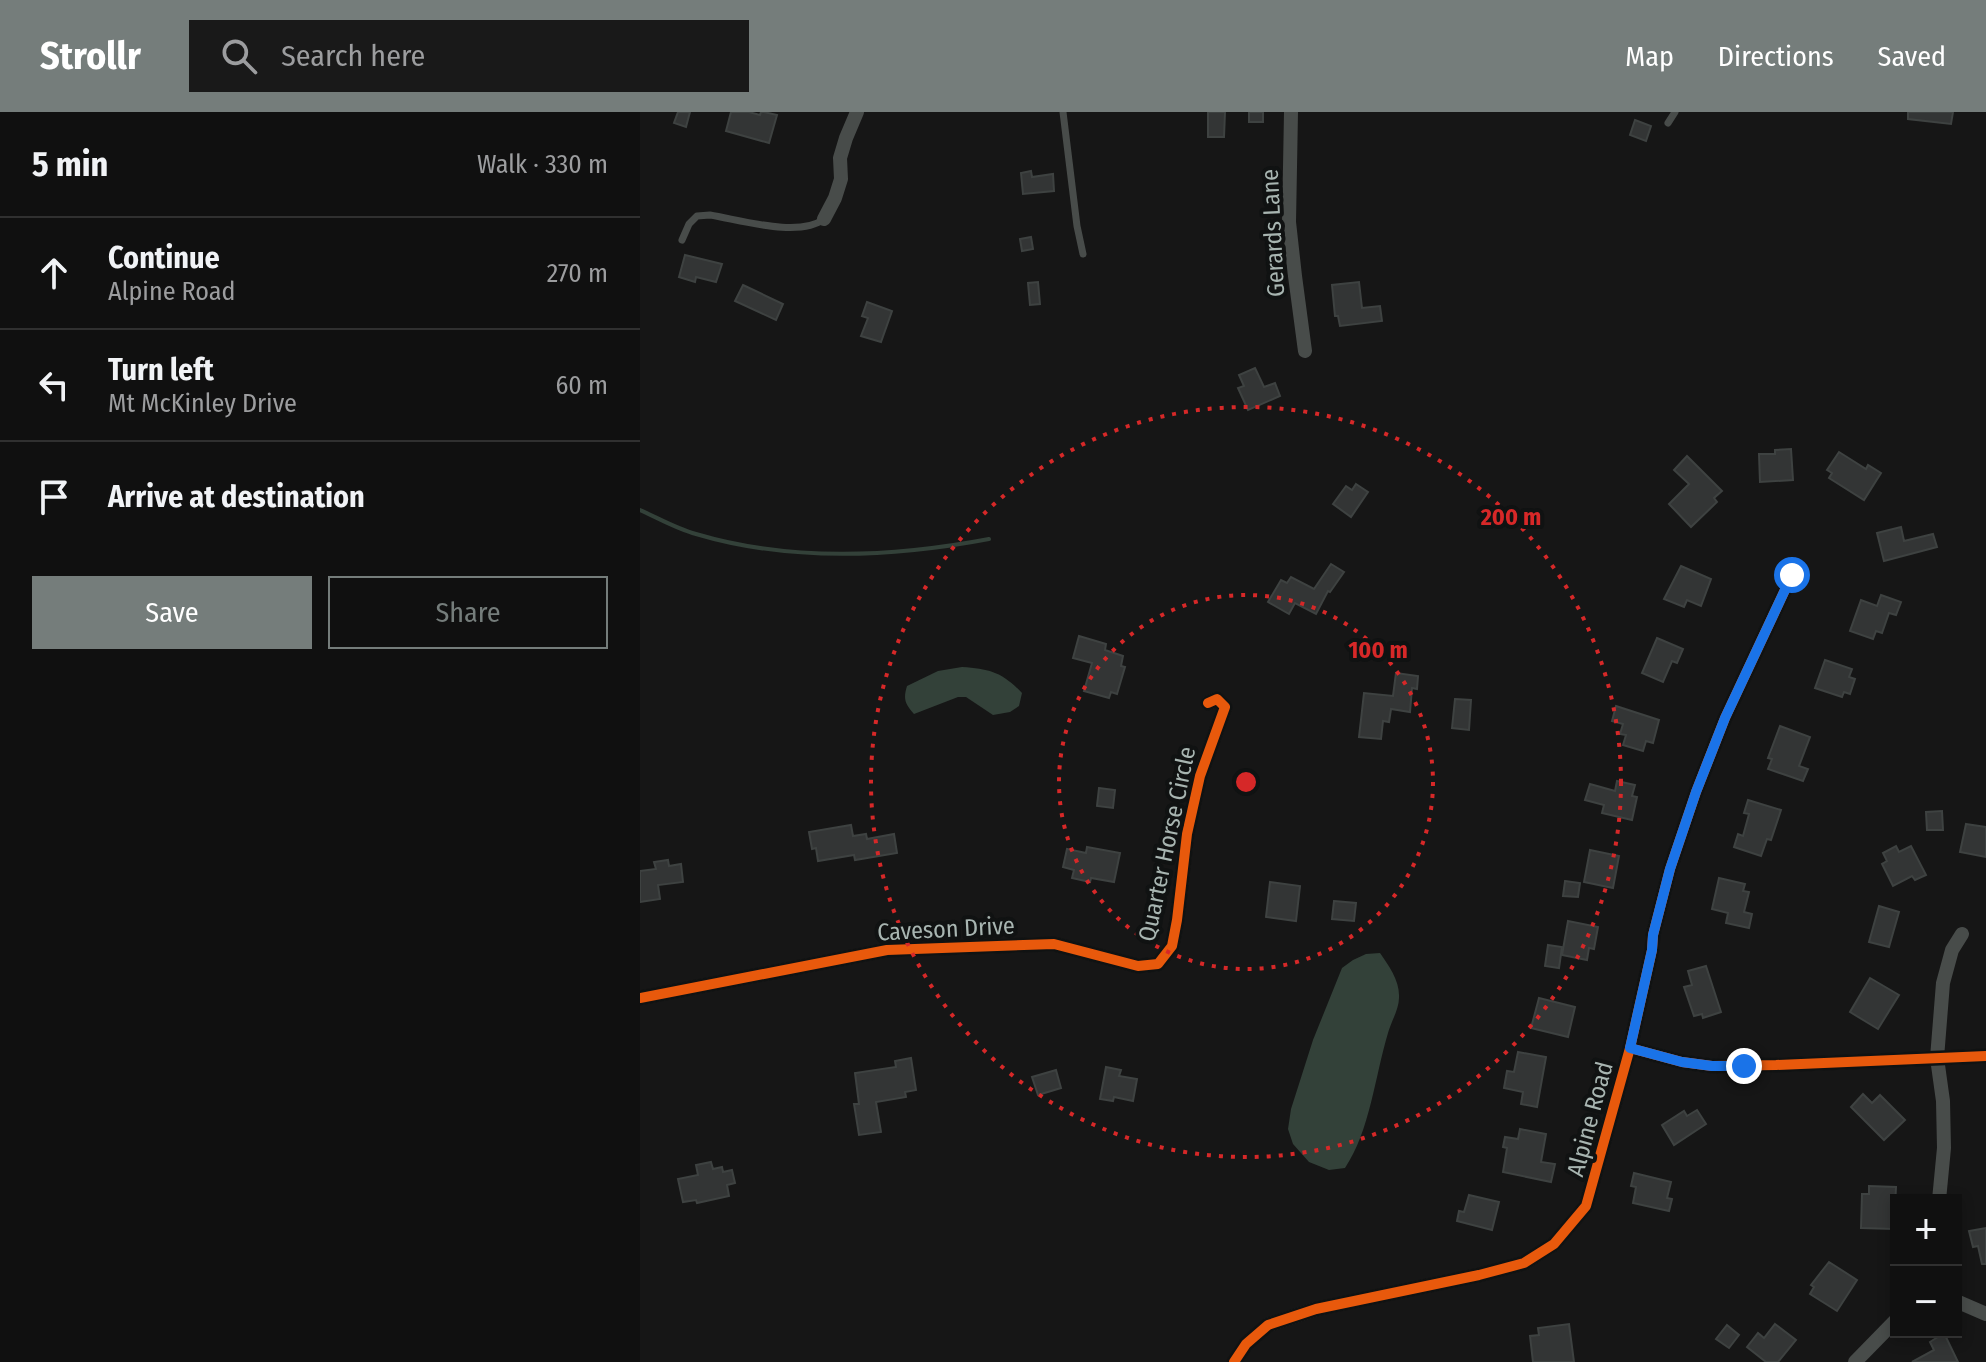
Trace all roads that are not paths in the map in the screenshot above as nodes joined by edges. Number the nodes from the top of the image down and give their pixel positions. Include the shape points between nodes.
1 (857, 112) edge
2 (1063, 112) edge
3 (1291, 112) edge
4 (1675, 112) edge
5 (1668, 123) dead end
6 (824, 219) joint
7 (682, 240) dead end
8 (1083, 254) dead end
9 (1305, 351) dead end
10 (1792, 575) dead end
11 (1208, 703) dead end
12 (1962, 934) dead end
13 (1158, 964) joint
14 (640, 998) edge
15 (1630, 1048) junction
16 (1986, 1056) edge
17 (1937, 1058) junction
18 (1940, 1194) edge
19 (1962, 1304) edge
20 (1986, 1314) edge
21 (1890, 1326) edge
22 (1234, 1362) edge
23 (1855, 1362) edge

1 - 6 street via 840,158 841,179
2 - 8 lane
3 - 9 street, Gerards Lane via 1289,222
4 - 5 lane
6 - 7 lane via 795,229 697,216
10 - 15 street, Alpine Road via 1725,718 1680,838
11 - 13 street, Quarter Horse Circle via 1217,699 1225,707 1200,776 1187,834 1172,946
12 - 17 street via 1943,983
13 - 14 street, Caveson Drive via 1138,966 1054,944 887,950
15 - 17 street via 1712,1066
15 - 22 street, Alpine Road via 1586,1206 1554,1244 1524,1263 1316,1309 1268,1325
16 - 17 street
17 - 18 street via 1944,1148
19 - 20 street
21 - 23 street

